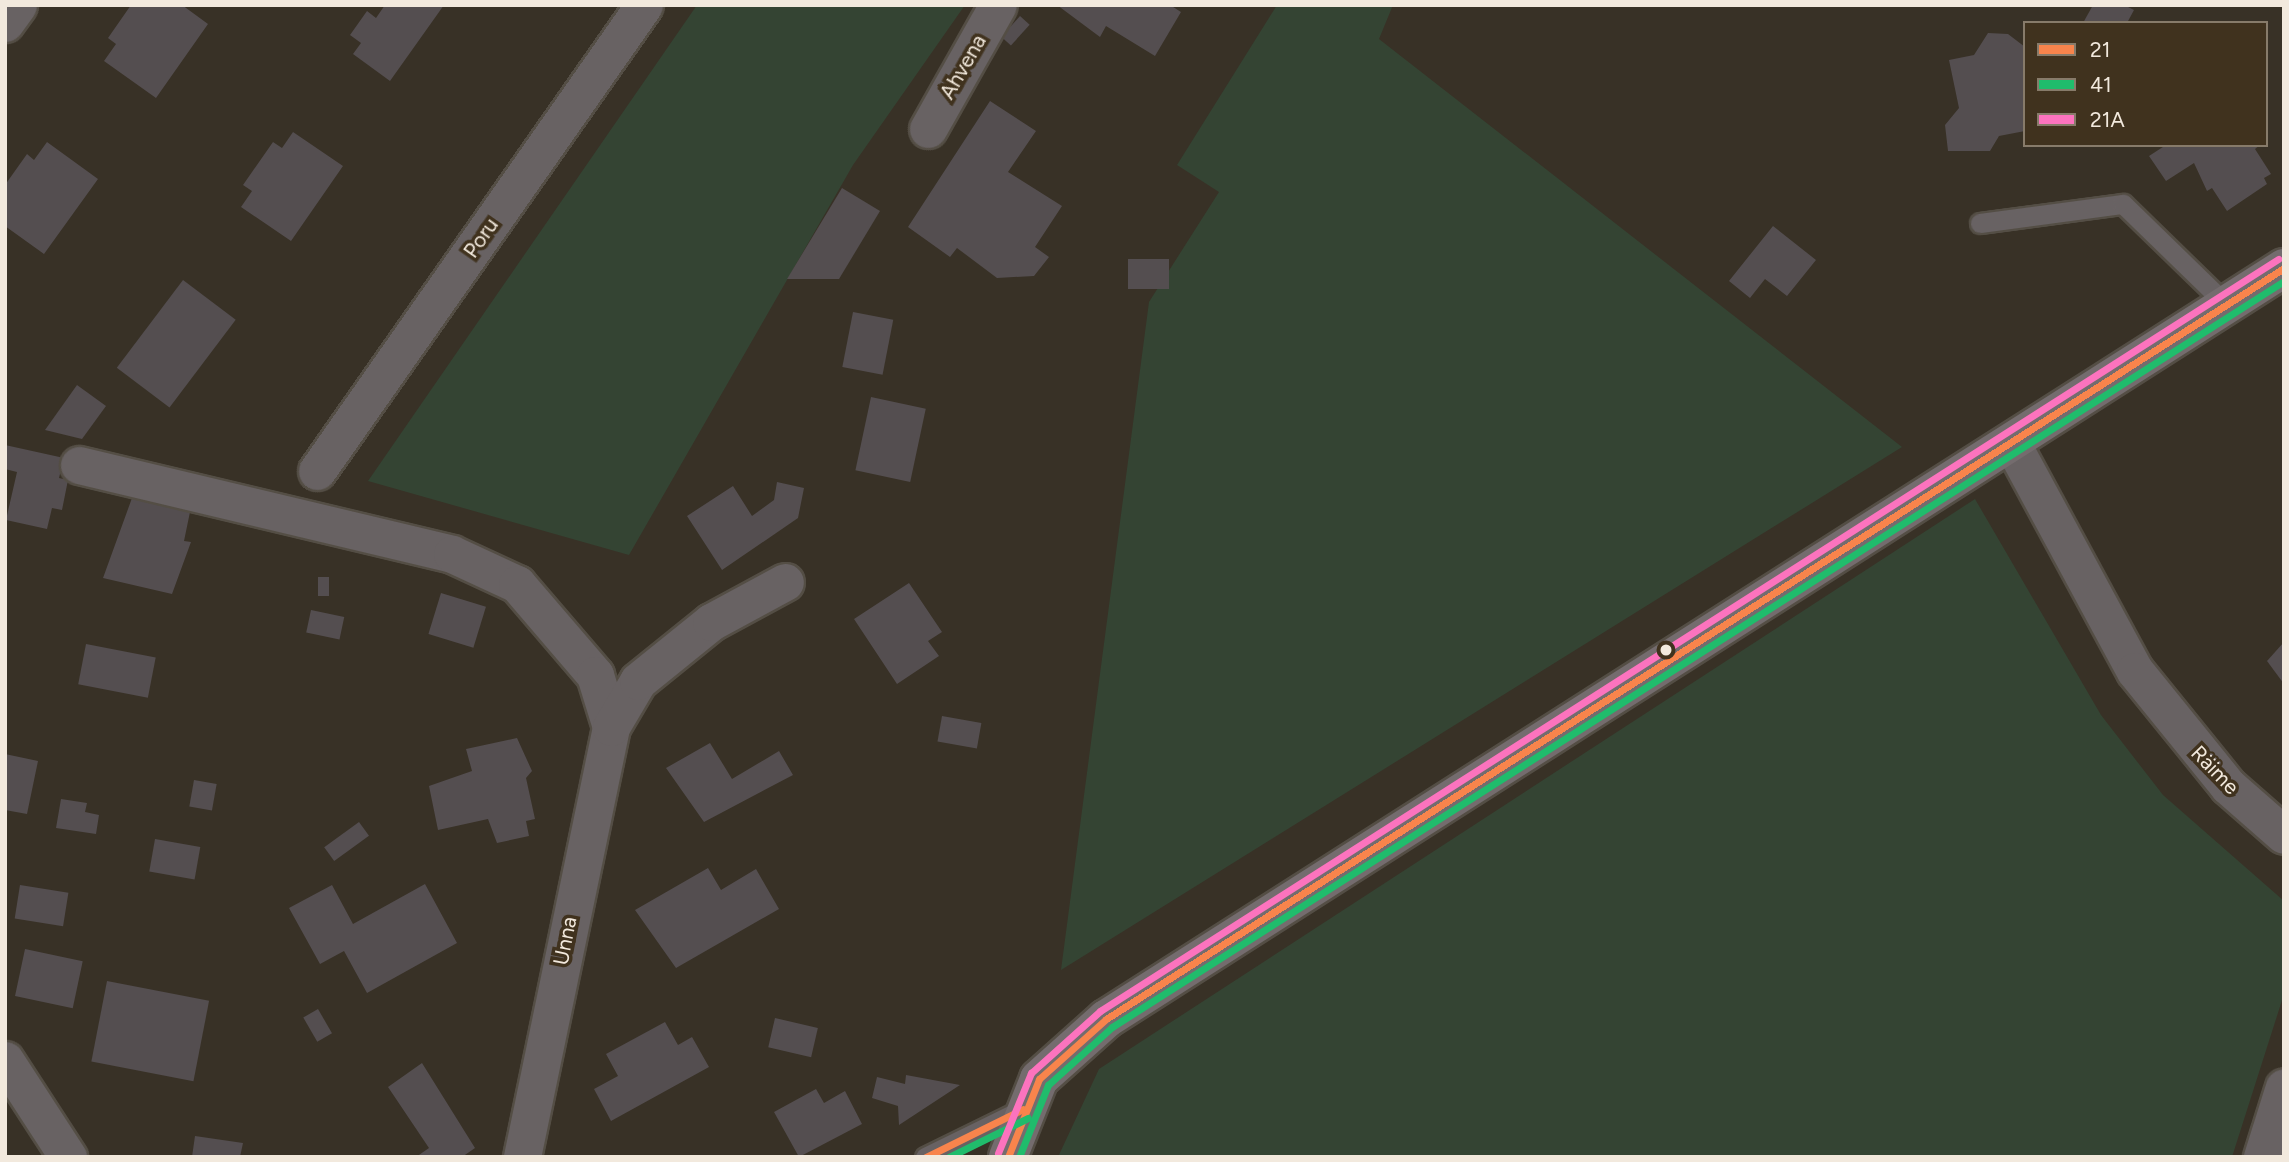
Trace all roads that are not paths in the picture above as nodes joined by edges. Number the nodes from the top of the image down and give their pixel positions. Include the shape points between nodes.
1 (18, 5) edge
2 (644, 5) edge
3 (998, 5) edge
4 (5, 23) edge
5 (928, 129) dead end
6 (1980, 223) dead end
7 (2284, 268) edge
8 (2227, 305) junction
9 (2011, 442) junction
10 (79, 465) dead end
11 (317, 471) dead end
12 (785, 582) dead end
13 (611, 727) junction
14 (2284, 835) edge
15 (5, 1060) edge
16 (2284, 1087) edge
17 (1023, 1109) junction
18 (68, 1157) edge
19 (522, 1157) edge
20 (925, 1157) edge
21 (1008, 1157) edge
22 (2262, 1157) edge

1 - 4 street
2 - 11 street, Poru
3 - 5 street, Ahvena
6 - 8 lane via 2123,204
7 - 8 street
8 - 9 street
9 - 14 street, Räime via 2135,671 2228,786
9 - 17 street via 1106,1019 1054,1059
10 - 13 street, Unna via 310,516 452,554 517,584 595,675
12 - 13 street, Unna via 711,622 638,681
13 - 19 street, Unna
15 - 18 street
16 - 22 street
17 - 20 lane
17 - 21 street

